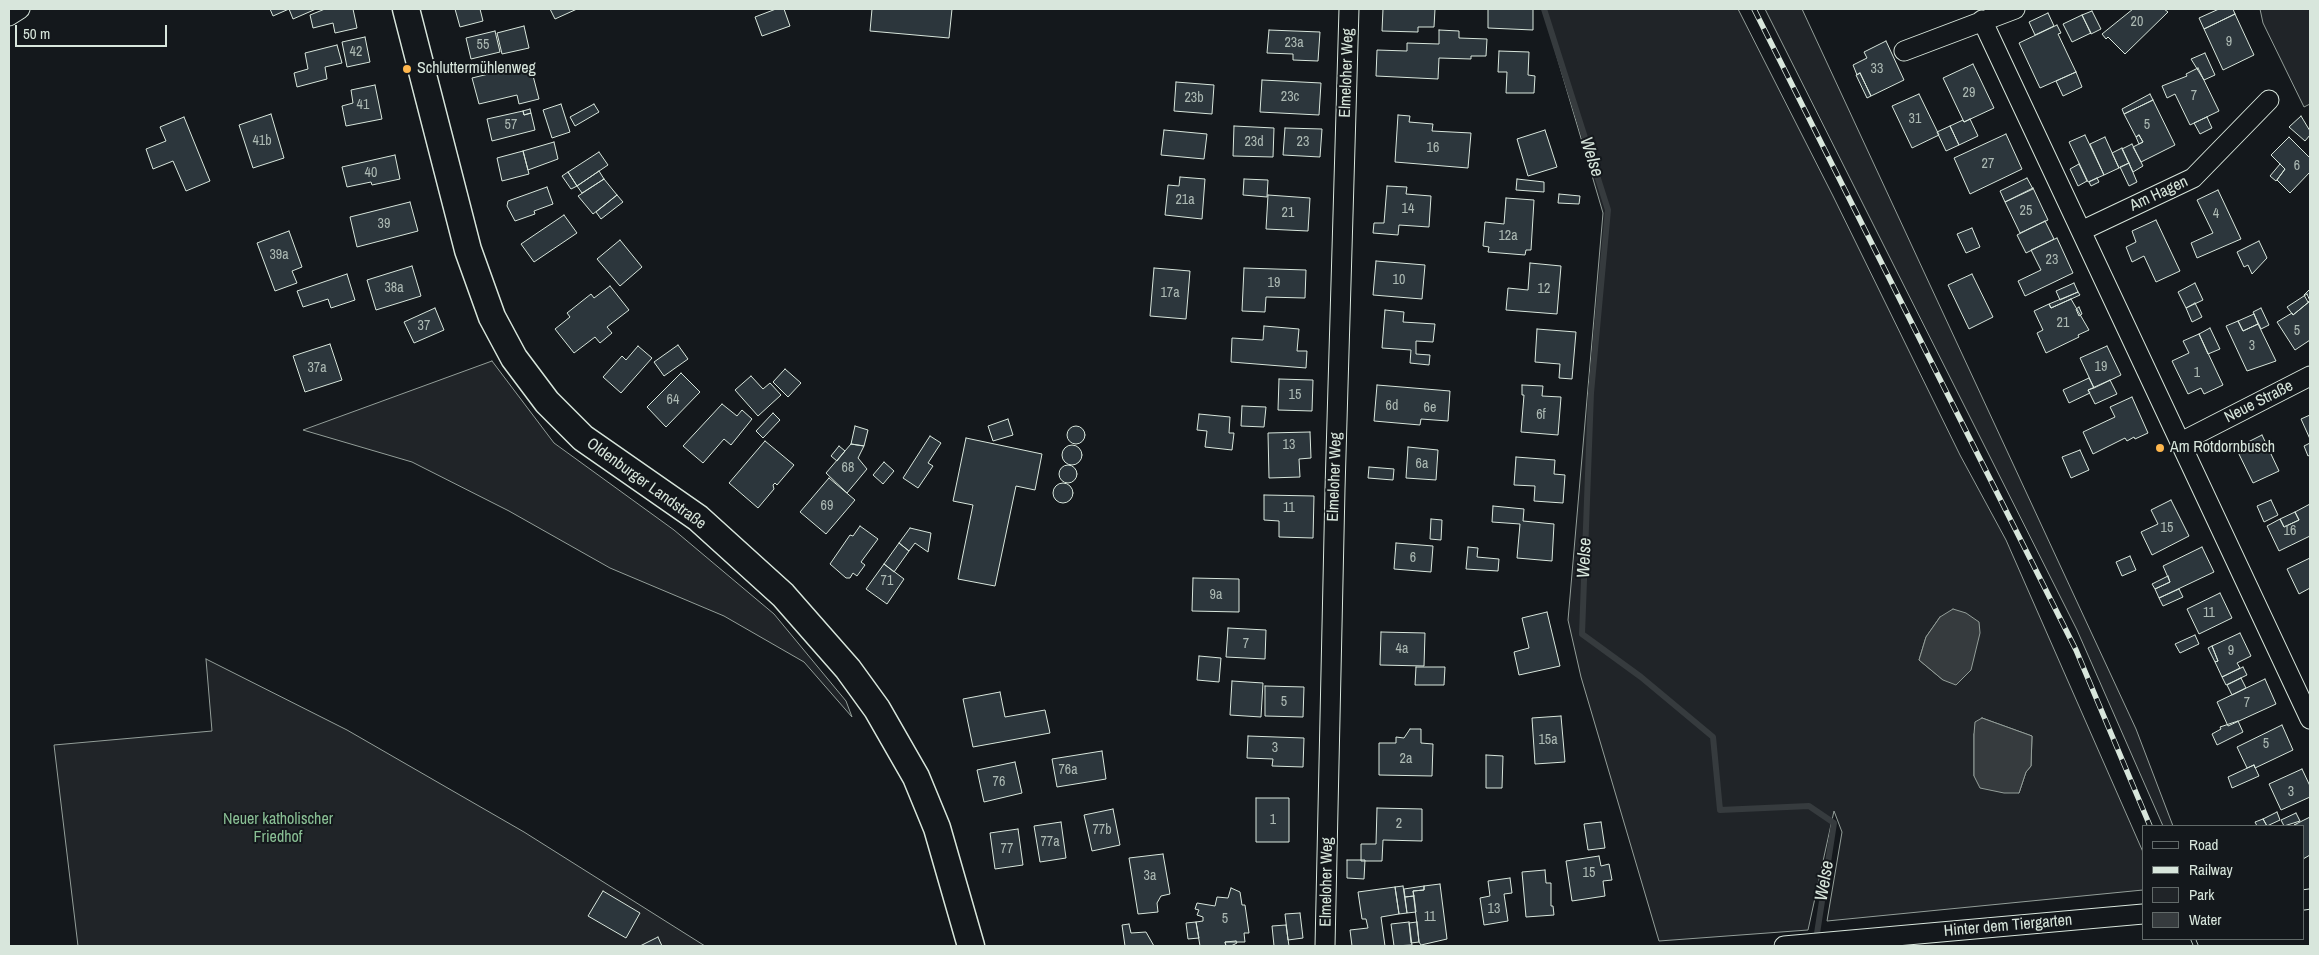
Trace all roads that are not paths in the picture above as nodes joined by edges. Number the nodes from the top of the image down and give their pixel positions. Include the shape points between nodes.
1 (20, 9) edge
2 (406, 9) edge
3 (1349, 9) edge
4 (2015, 9) edge
5 (9, 16) edge
6 (1982, 20) junction
7 (1904, 51) dead end
8 (2269, 100) dead end
9 (2081, 231) junction
10 (2310, 376) edge
11 (2181, 442) junction
12 (2310, 719) edge
13 (2142, 914) edge
14 (971, 946) edge
15 (1325, 946) edge
16 (1786, 946) edge

1 - 5 street
2 - 14 main road, Oldenburger Landstraße via 468,250 492,317 514,358 547,402 582,438 698,518 783,595 848,669 877,709 916,777 938,828
3 - 15 street, Elmeloher Weg via 1334,489
4 - 6 street
6 - 7 street
6 - 9 street
8 - 9 street, Am Hagen via 2194,178
9 - 11 street
10 - 11 street, Neue Straße
11 - 12 street
13 - 16 street, Hinter dem Tiergarten

